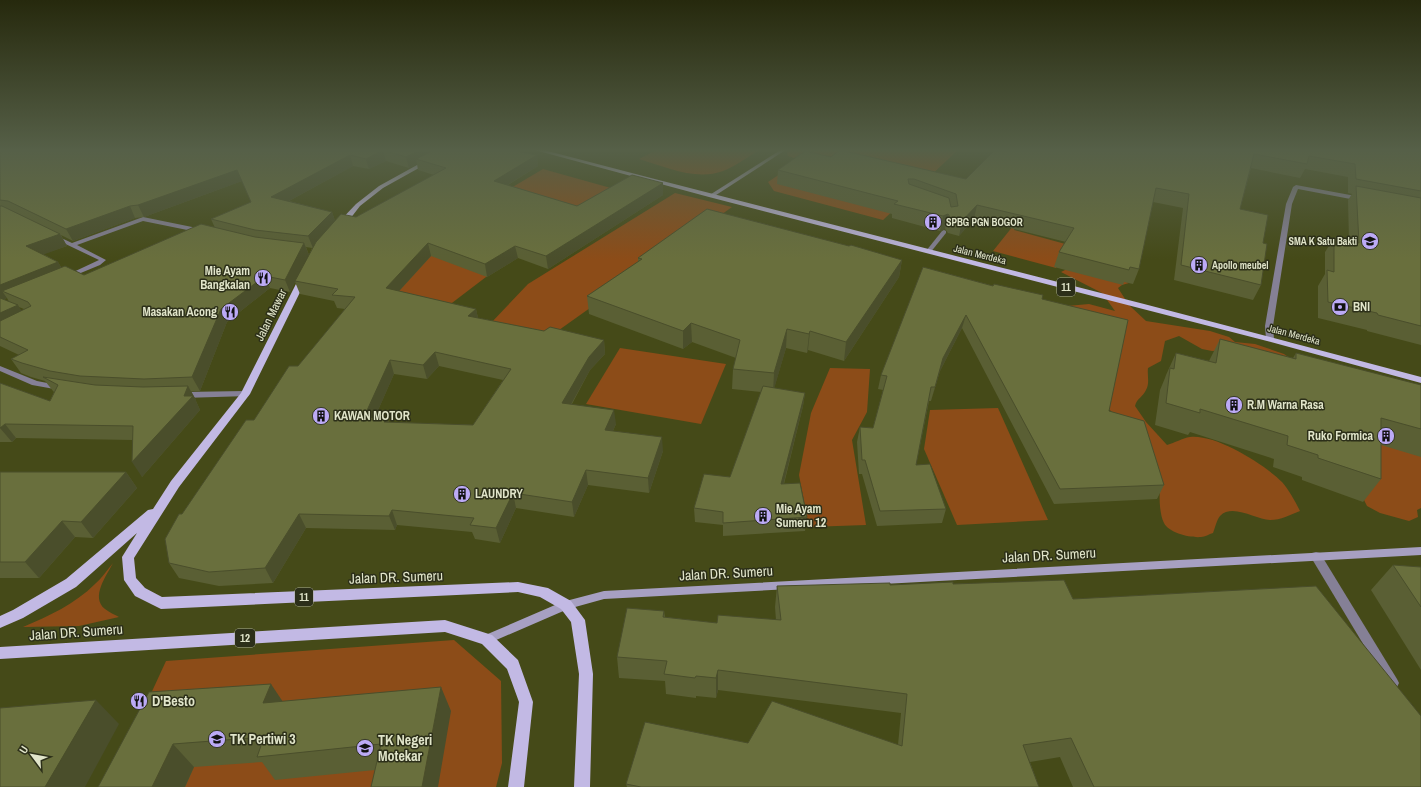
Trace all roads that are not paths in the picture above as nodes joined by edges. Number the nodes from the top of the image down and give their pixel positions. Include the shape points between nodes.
1 (383, 186) edge
2 (672, 186) edge
3 (727, 186) edge
4 (711, 196) junction
5 (1368, 200) edge
6 (334, 232) edge
7 (944, 232) edge
8 (210, 233) edge
9 (50, 234) edge
10 (72, 245) junction
11 (928, 252) junction
12 (309, 266) edge
13 (63, 278) edge
14 (1270, 339) junction
15 (0, 368) edge
16 (1421, 380) edge
17 (69, 389) edge
18 (245, 394) junction
19 (175, 395) edge
20 (161, 506) junction
21 (1421, 550) edge
22 (1316, 556) junction
23 (566, 605) junction
24 (0, 622) edge
25 (487, 639) junction
26 (0, 653) edge
27 (1397, 690) edge
28 (516, 787) edge
29 (582, 787) edge

1 - 6 main road via 358,205
2 - 4 main road, Jalan Merdeka / 11
3 - 4 street
4 - 11 main road, Jalan Merdeka / 11
5 - 14 street via 1296,187 1289,204 1269,326
7 - 11 street
8 - 10 street via 144,219
9 - 10 street
10 - 13 street via 103,260
11 - 14 main road, Jalan Merdeka / 11
12 - 18 main road, Jalan Mawar / 11
14 - 16 main road, Jalan Merdeka / 11
15 - 17 street via 35,383
18 - 19 street
18 - 20 main road, Jalan Mawar / 11
20 - 23 main road, Jalan DR. Sumeru / 11 via 128,557 130,580 140,592 160,603 518,587 543,592
20 - 24 main road via 71,583
21 - 22 street, Jalan DR. Sumeru
22 - 23 street, Jalan DR. Sumeru via 604,595
22 - 27 street
23 - 25 street
23 - 29 main road, 11 via 578,620 586,674
25 - 26 main road, Jalan DR. Sumeru / 12 via 445,626
25 - 28 main road via 513,664 526,702

